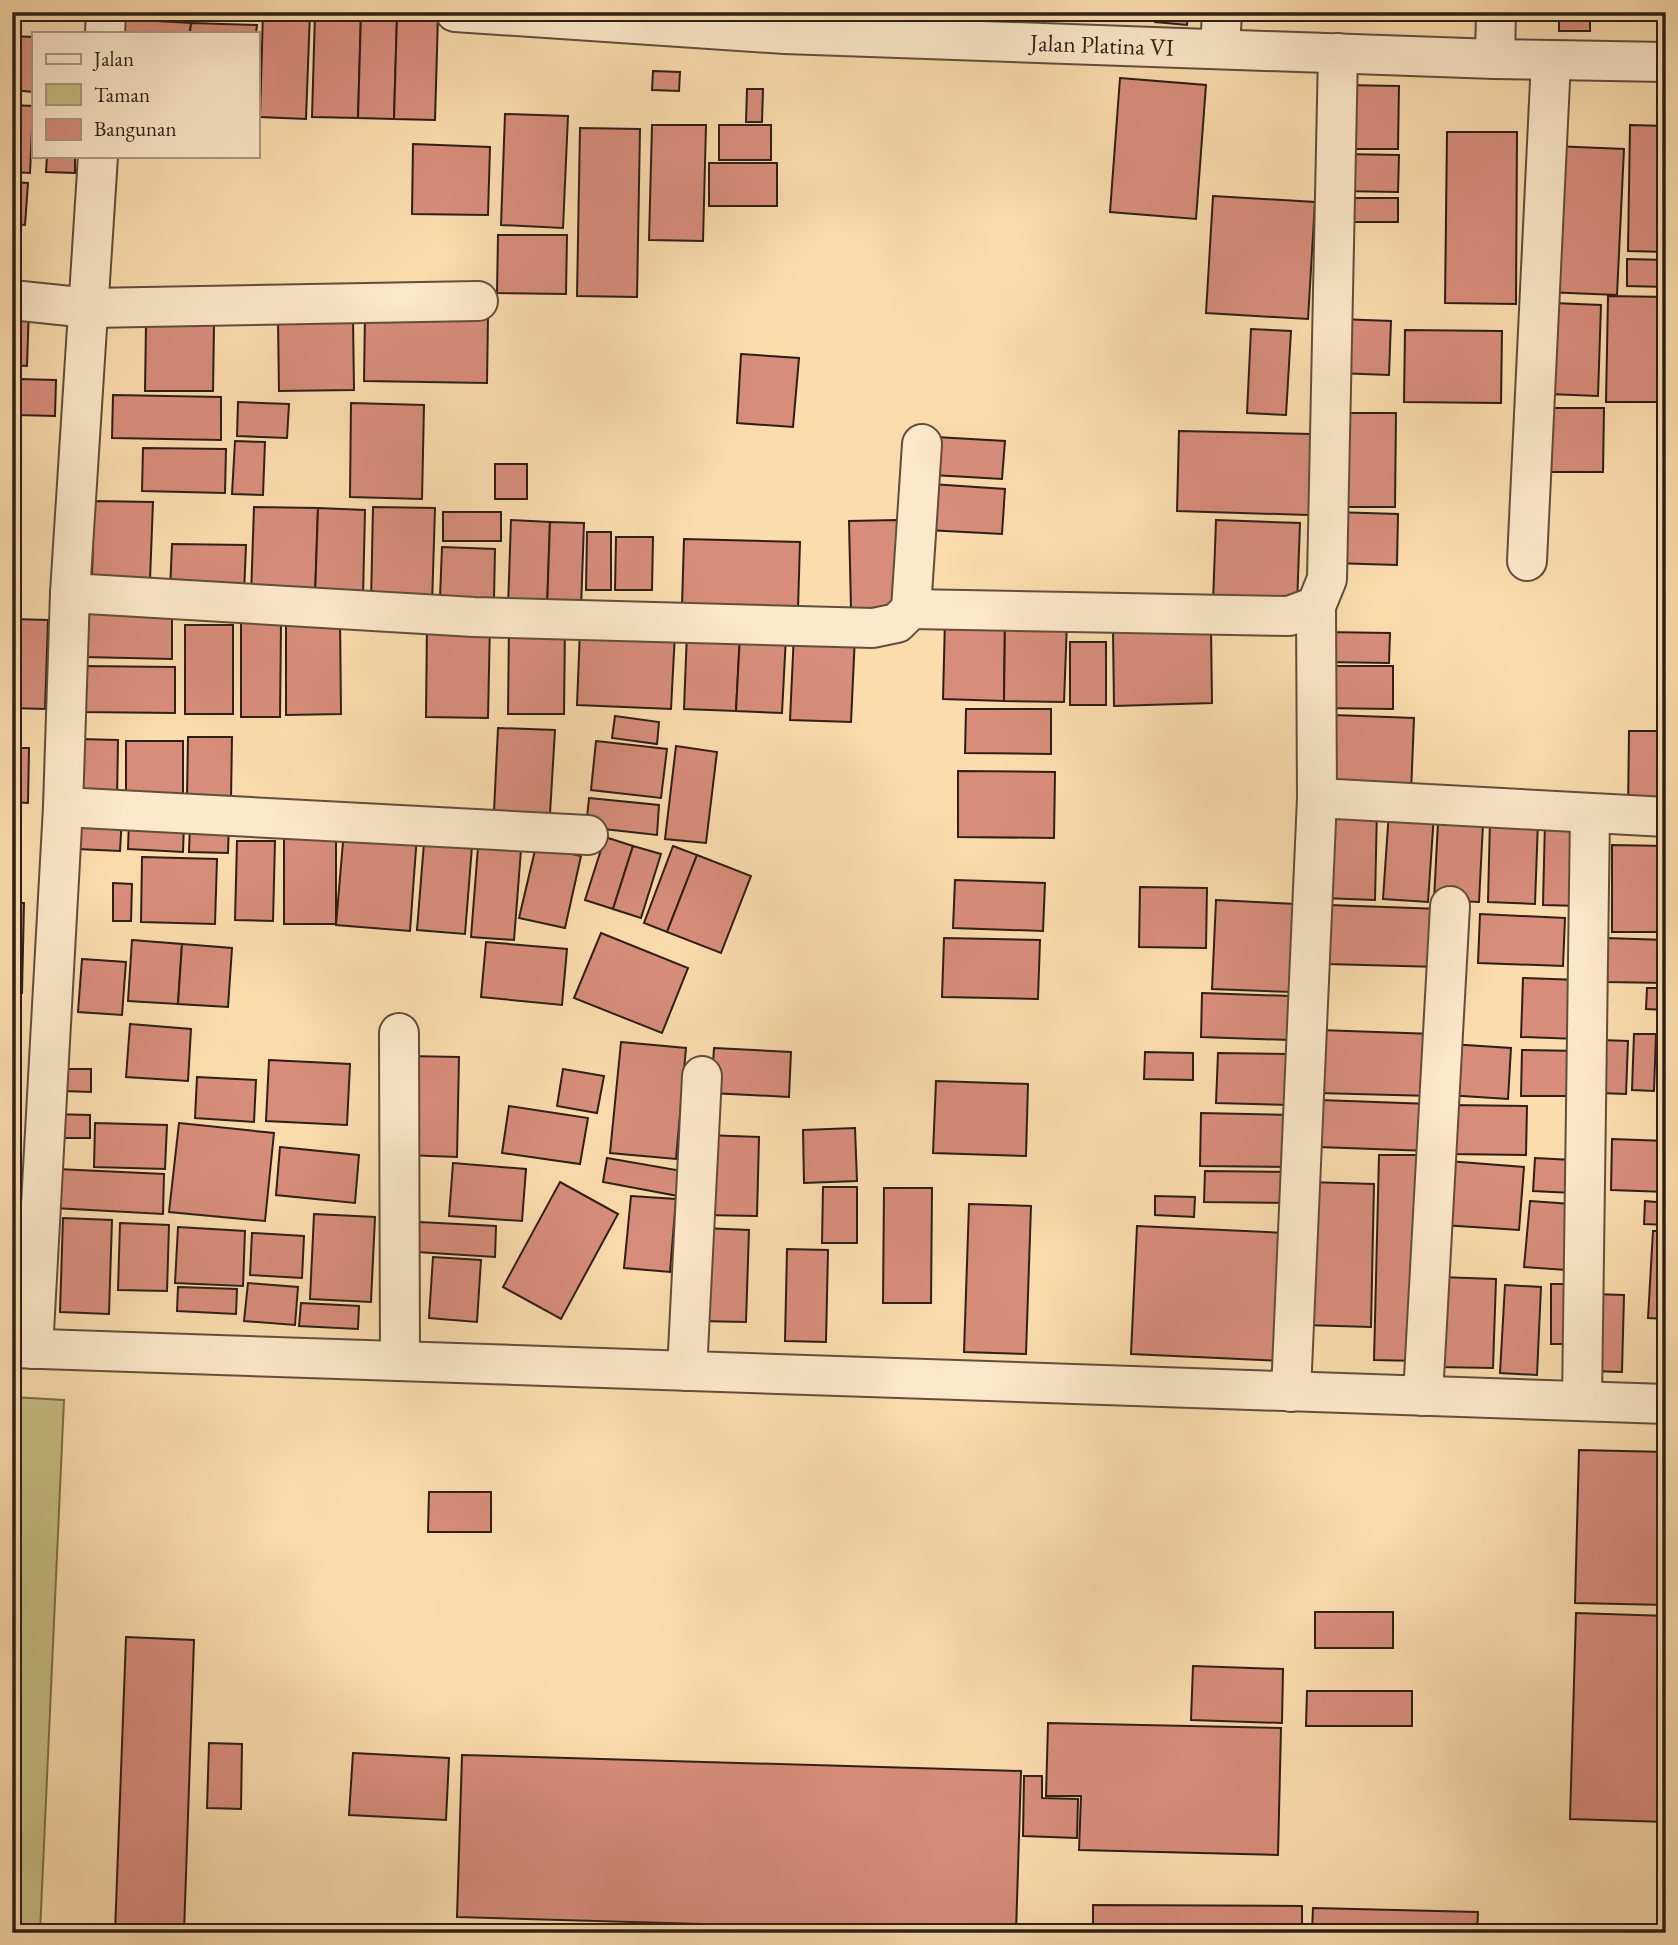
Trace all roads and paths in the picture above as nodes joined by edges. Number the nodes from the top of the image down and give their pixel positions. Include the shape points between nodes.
1 (106, 12) edge
2 (456, 12) edge
3 (1496, 12) edge
4 (785, 23) edge
5 (1076, 28) edge
6 (1221, 31) edge
7 (105, 32) edge
8 (1338, 53) junction
9 (1495, 59) junction
10 (1551, 60) junction
11 (1666, 62) edge
12 (98, 158) edge
13 (12, 300) edge
14 (478, 301) dead end
15 (89, 308) junction
16 (922, 444) dead end
17 (1527, 561) dead end
18 (70, 593) junction
19 (1316, 606) junction
20 (911, 609) junction
21 (1317, 797) junction
22 (63, 807) junction
23 (1590, 813) junction
24 (1666, 817) edge
25 (588, 835) dead end
26 (1450, 906) dead end
27 (399, 1033) dead end
28 (702, 1076) dead end
29 (23, 1348) edge
30 (400, 1361) junction
31 (687, 1371) junction
32 (1292, 1392) junction
33 (1423, 1396) junction
34 (1582, 1401) junction
35 (1666, 1404) edge

1 - 7 street
2 - 4 street, Jalan Platina VI
3 - 9 street
4 - 5 street, Jalan Platina VI
5 - 6 street, Jalan Platina VI
6 - 8 street, Jalan Platina VI
8 - 9 street, Jalan Platina VI
8 - 19 street via 1327,579
9 - 10 street, Jalan Platina VI
10 - 11 street, Jalan Platina VI
10 - 17 street
12 - 15 street
13 - 15 street
14 - 15 street
15 - 18 street
16 - 20 street
18 - 20 street via 474,617 873,628 897,623
18 - 22 street
19 - 20 street via 1289,616
19 - 21 street
21 - 23 street
21 - 32 street
22 - 25 street
22 - 29 street
23 - 24 street
23 - 34 street
26 - 33 street
27 - 30 street
28 - 31 street
29 - 30 street
30 - 31 street
31 - 32 street
32 - 33 street
33 - 34 street
34 - 35 street

